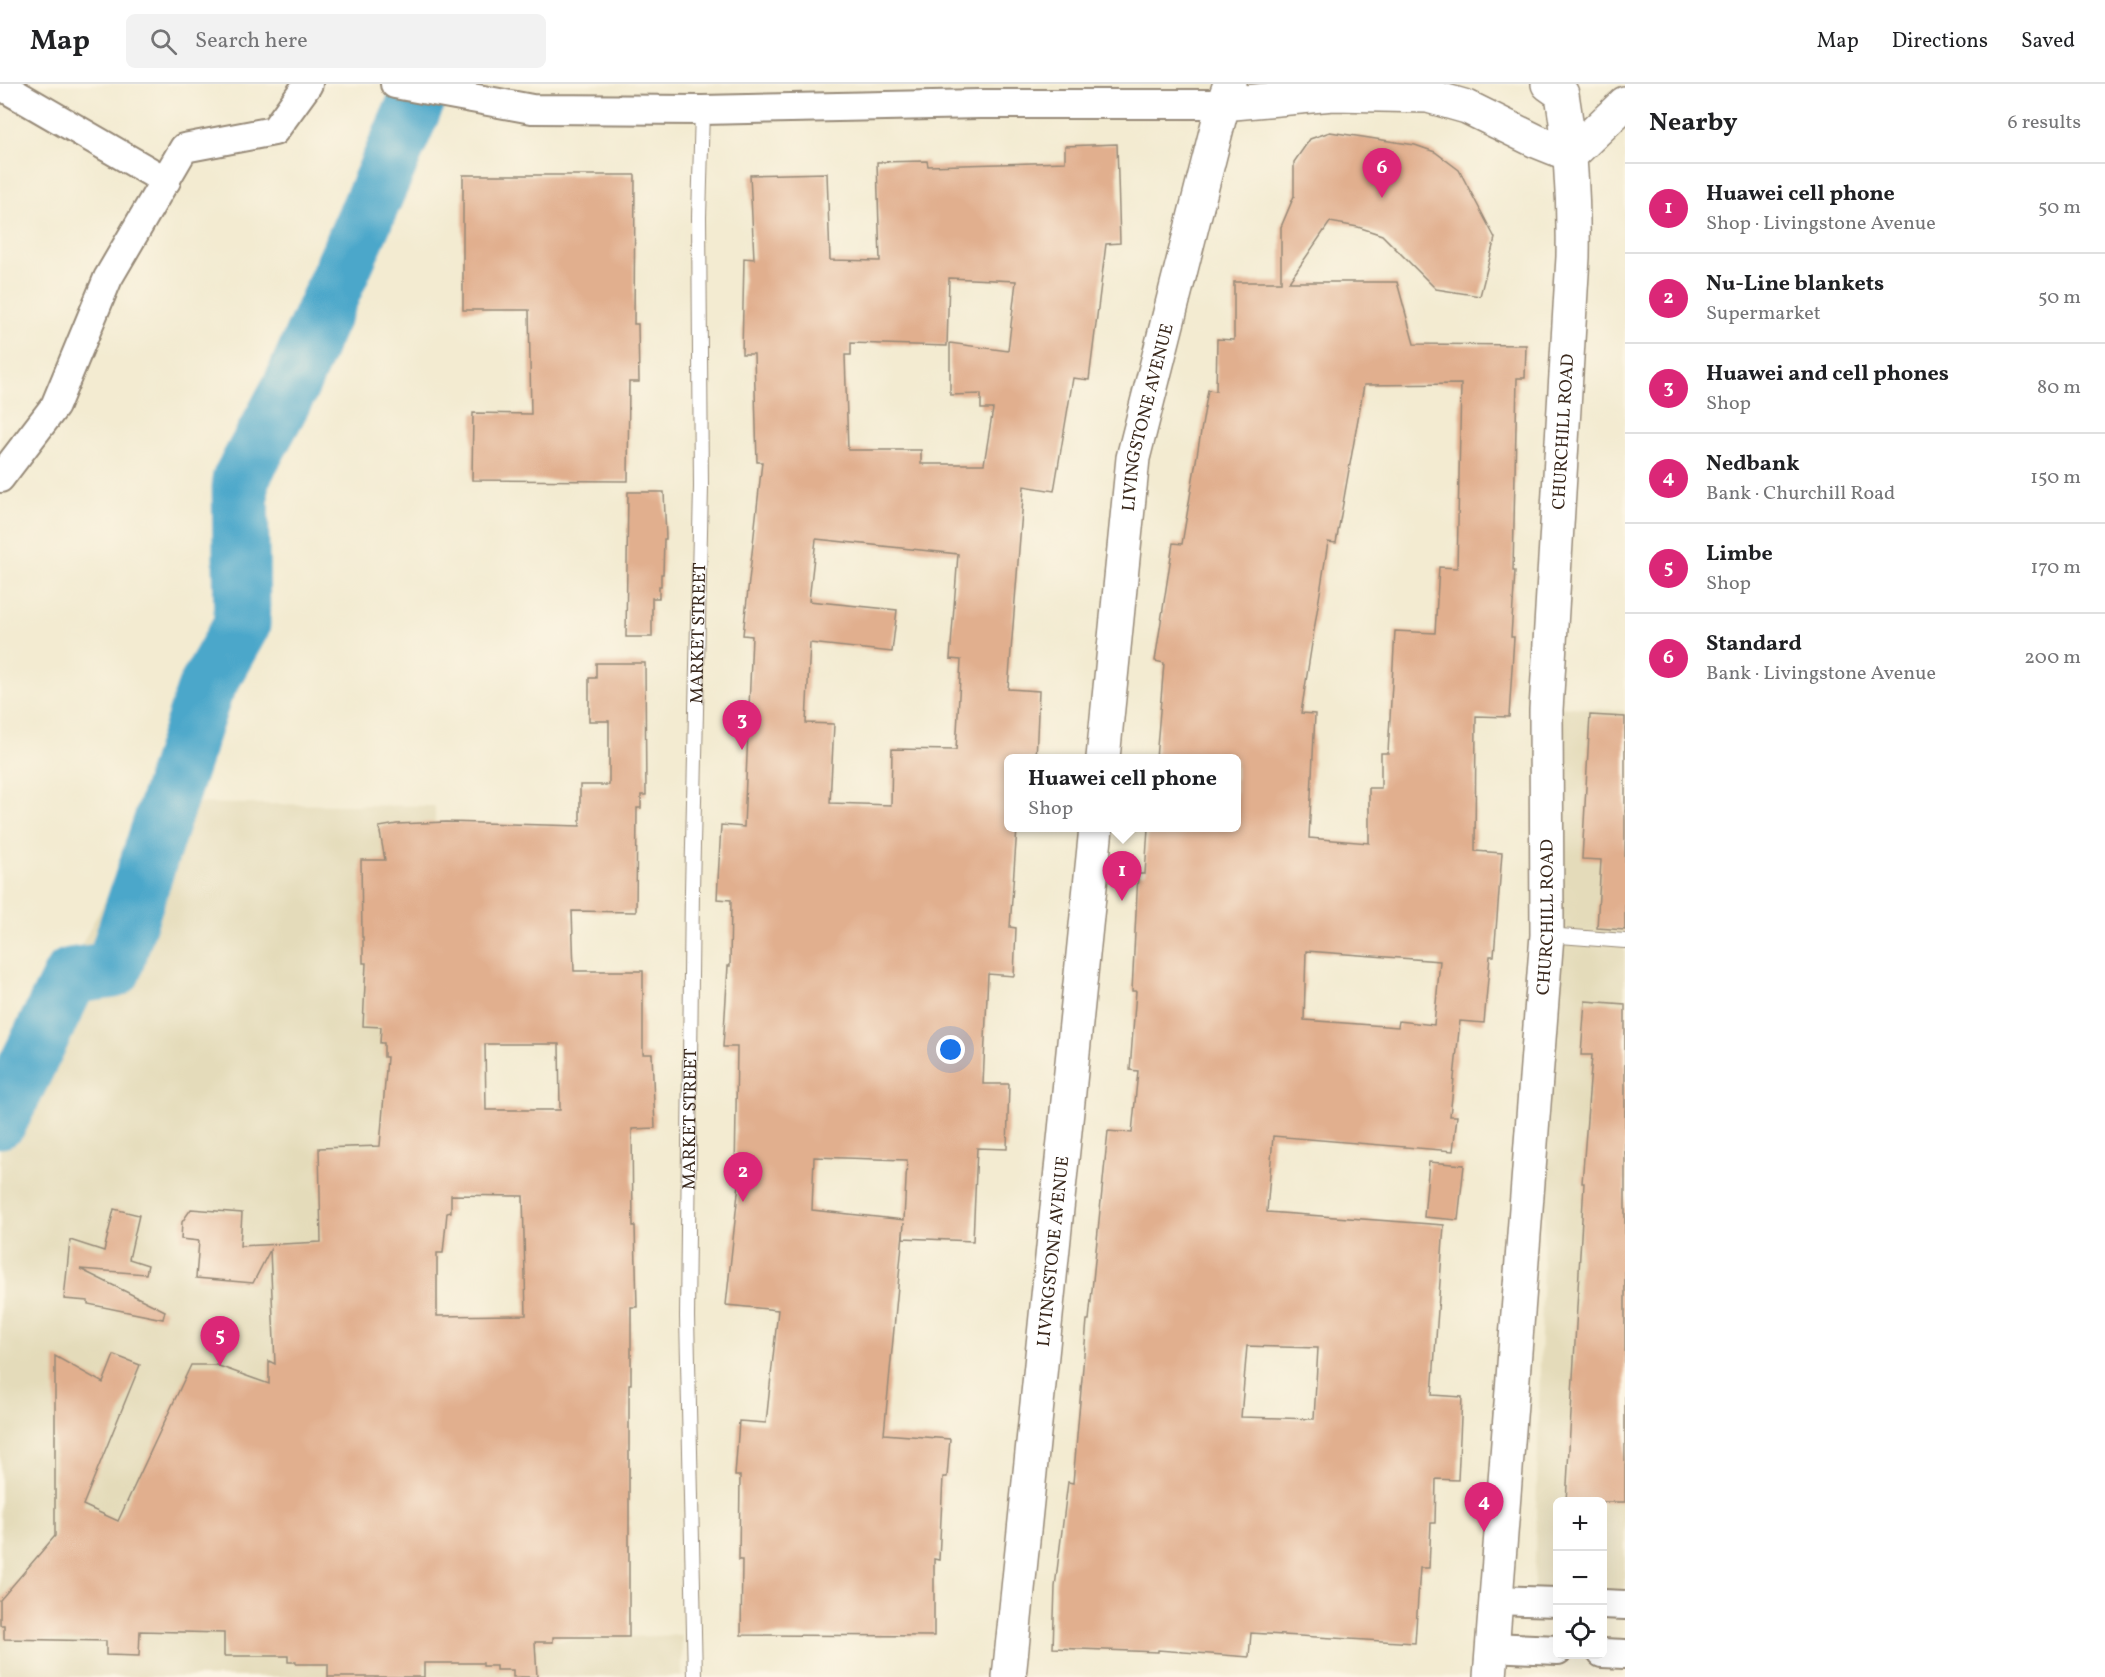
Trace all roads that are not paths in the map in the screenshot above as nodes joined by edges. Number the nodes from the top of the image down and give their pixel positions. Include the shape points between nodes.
1 (308, 84) edge
2 (396, 84) edge
3 (0, 85) edge
4 (1561, 87) edge
5 (1434, 90) edge
6 (1226, 94) edge
7 (1625, 103) edge
8 (702, 110) junction
9 (1571, 155) junction
10 (166, 181) junction
11 (0, 478) edge
12 (1103, 754) edge
13 (1096, 832) edge
14 (1547, 935) junction
15 (1625, 941) edge
16 (1494, 1600) junction
17 (1553, 1602) edge
18 (1607, 1604) edge
19 (1625, 1605) edge
20 (1553, 1651) edge
21 (1607, 1653) edge
22 (1625, 1654) edge
23 (1490, 1662) edge
24 (694, 1677) edge
25 (1009, 1677) edge

1 - 10 street via 274,131 184,148
2 - 8 street via 532,110
3 - 10 street
4 - 9 highway, CHURCHILL ROAD
5 - 6 highway
5 - 9 highway
6 - 8 street
6 - 12 highway, LIVINGSTONE AVENUE via 1133,458
7 - 9 highway
8 - 24 lane, MARKET STREET via 701,487 687,1317
9 - 14 highway, CHURCHILL ROAD via 1573,257 1546,710
10 - 11 street via 108,278 55,406
13 - 25 highway, LIVINGSTONE AVENUE
14 - 15 lane
14 - 16 highway, CHURCHILL ROAD
16 - 17 street
16 - 23 highway, CHURCHILL ROAD
18 - 19 street
20 - 23 street
21 - 22 street

